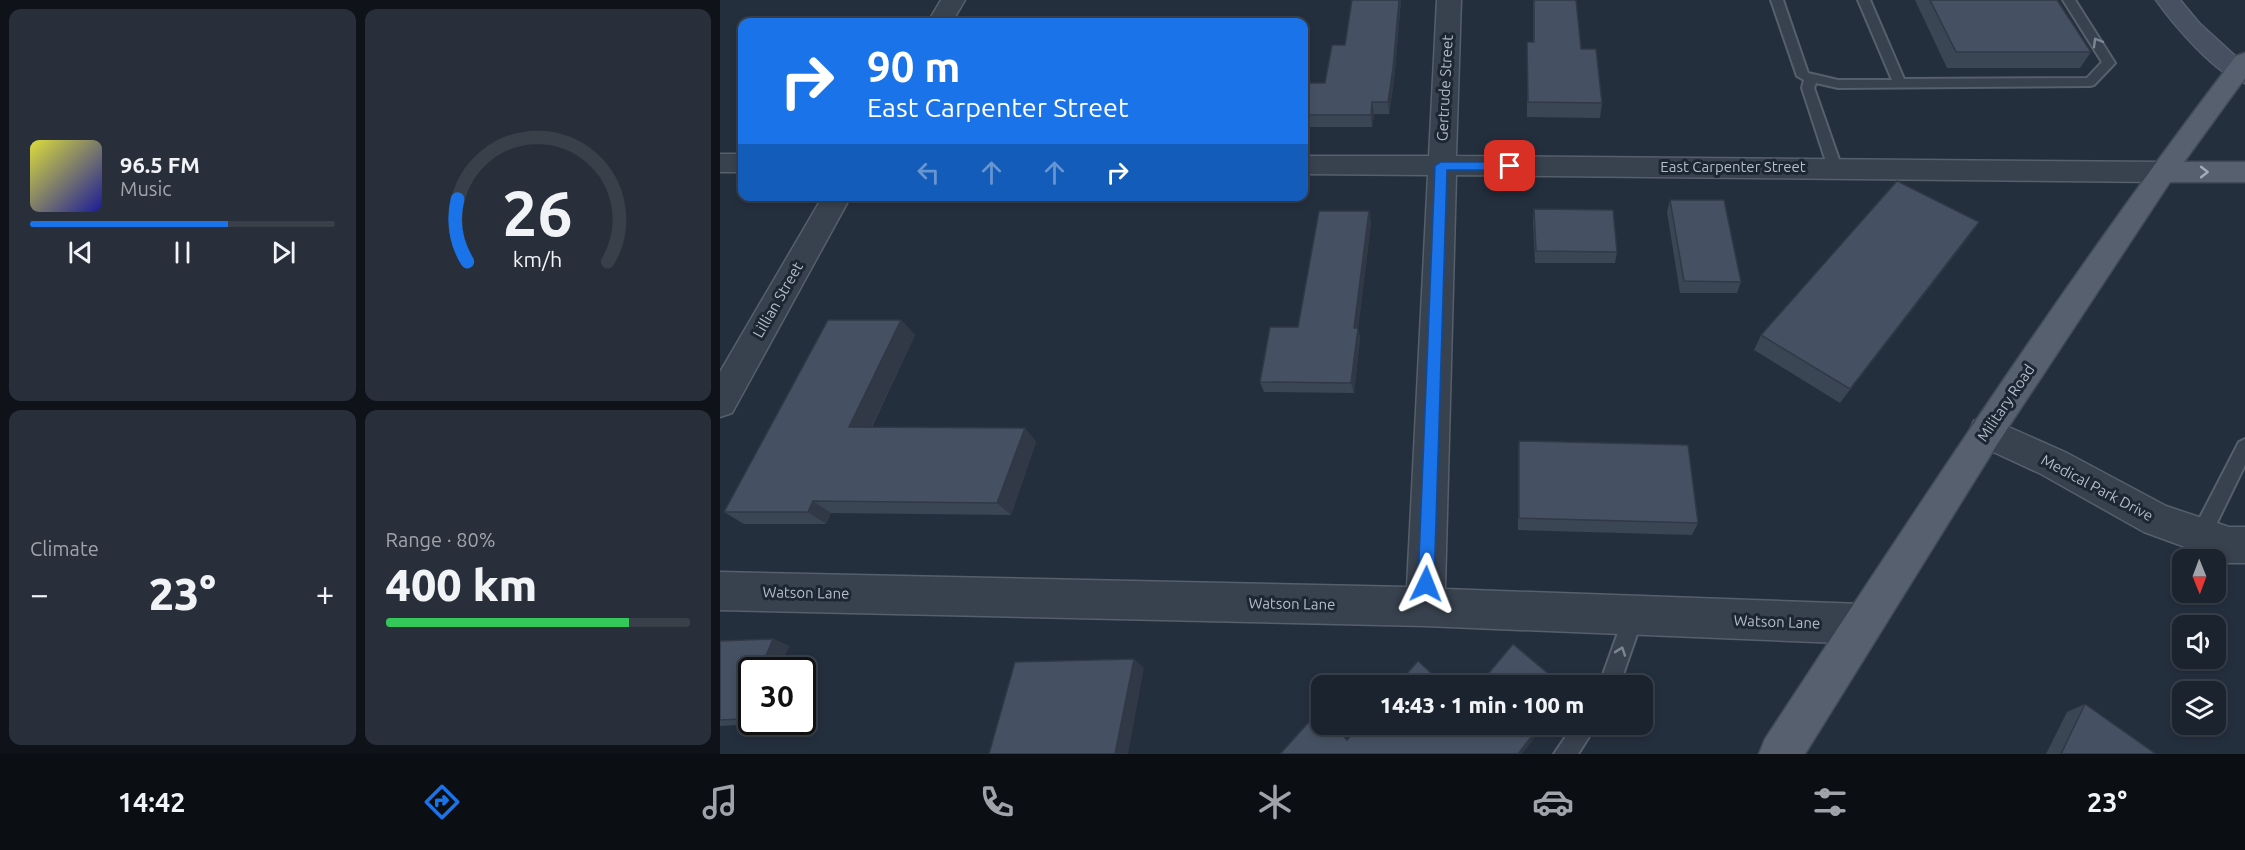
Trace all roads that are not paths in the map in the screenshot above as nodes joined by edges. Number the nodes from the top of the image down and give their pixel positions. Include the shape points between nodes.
1 (953, 0) edge
2 (1449, 0) edge
3 (1777, 0) edge
4 (1864, 0) edge
5 (2069, 0) edge
6 (2168, 0) edge
7 (942, 18) edge
8 (2242, 69) edge
9 (1811, 78) junction
10 (1900, 84) junction
11 (720, 163) edge
12 (738, 163) edge
13 (1308, 165) edge
14 (1441, 166) junction
15 (1835, 168) junction
16 (2162, 172) junction
17 (2245, 172) edge
18 (834, 201) edge
19 (720, 403) edge
20 (1986, 432) junction
21 (2245, 447) edge
22 (2201, 535) junction
23 (2245, 545) edge
24 (720, 591) edge
25 (1425, 607) junction
26 (1633, 617) junction
27 (1863, 624) junction
28 (1613, 675) edge
29 (1579, 735) edge
30 (1565, 754) edge
31 (1780, 754) edge

1 - 7 street
2 - 14 street, Gertrude Street
3 - 9 lane via 1803,76
4 - 10 lane
10 -> 5 lane via 2090,82 2109,63
6 - 8 main road via 2191,28
8 - 16 main road, Military Road
9 - 10 lane via 1838,84
9 - 15 lane via 1808,88
11 - 12 street
13 - 14 street, East Carpenter Street
14 - 15 street, East Carpenter Street
14 - 25 street, Gertrude Street
15 - 16 street, East Carpenter Street
16 -> 17 main road
16 - 20 main road, Military Road
18 - 19 street, Lillian Street
20 - 22 street, Medical Park Drive via 2053,463 2157,520
20 - 27 main road, Military Road
21 - 22 lane
22 - 23 street, Medical Park Drive via 2229,545
24 - 25 street, Watson Lane
25 - 26 street, Watson Lane
26 - 27 street, Watson Lane
28 -> 26 lane
27 - 31 main road, Military Road
29 - 30 lane

